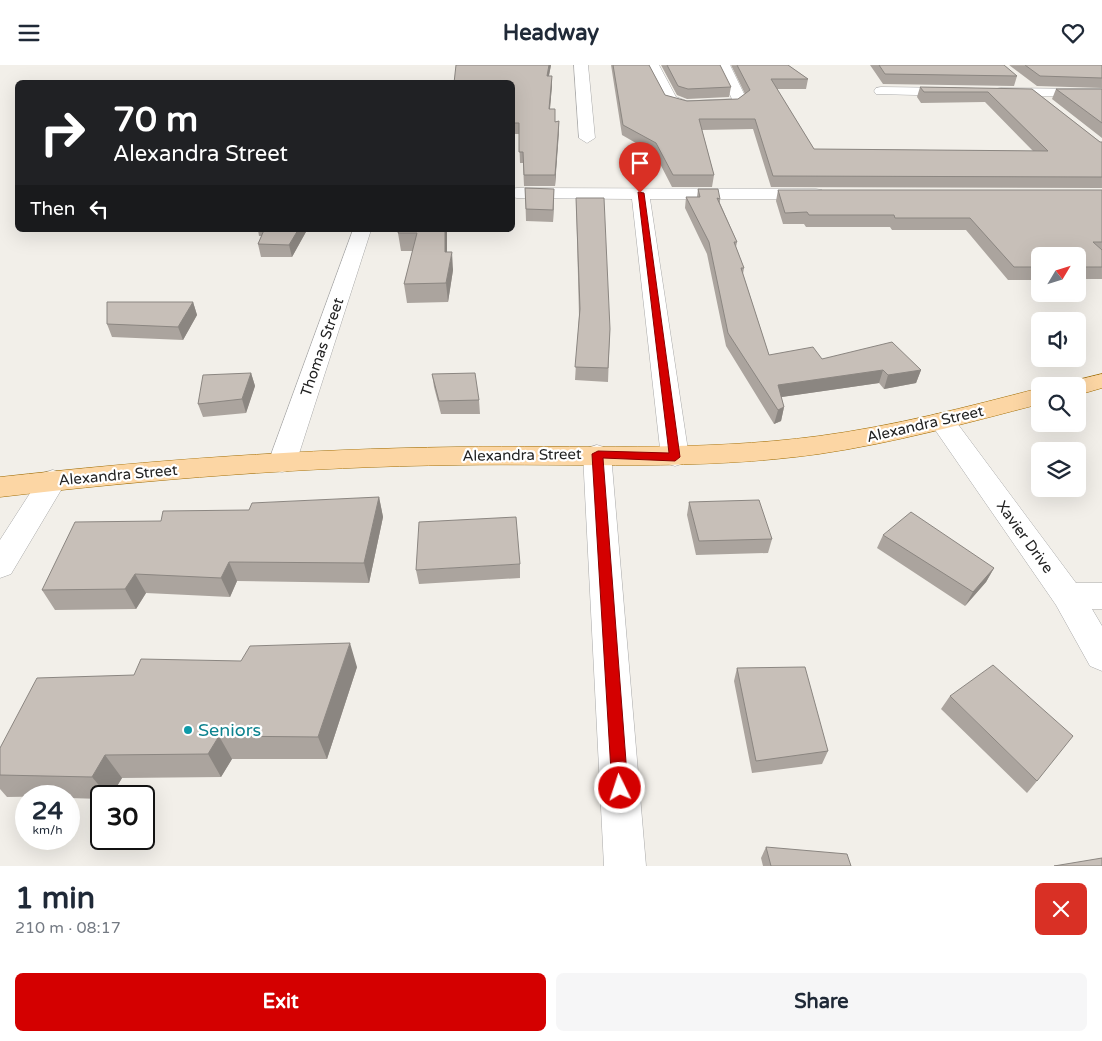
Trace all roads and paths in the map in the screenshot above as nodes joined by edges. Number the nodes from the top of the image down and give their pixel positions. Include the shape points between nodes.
1 (581, 65) edge
2 (652, 65) edge
3 (723, 65) edge
4 (1013, 76) edge
5 (881, 91) dead end
6 (967, 92) edge
7 (986, 92) edge
8 (1033, 93) junction
9 (1102, 93) edge
10 (1049, 105) edge
11 (587, 138) dead end
12 (517, 193) dead end
13 (640, 193) junction
14 (837, 194) edge
15 (361, 232) edge
16 (1102, 381) edge
17 (1086, 385) edge
18 (1031, 398) edge
19 (942, 421) junction
20 (598, 454) junction
21 (675, 457) junction
22 (282, 463) junction
23 (53, 481) junction
24 (0, 487) edge
25 (0, 566) edge
26 (1102, 595) edge
27 (1067, 596) junction
28 (1102, 656) edge
29 (625, 866) edge

1 - 11 street
2 - 3 street via 670,100 690,105 726,104 740,99
4 - 8 street
5 - 6 street
7 - 8 street
8 - 9 street
8 - 10 street
12 - 13 street
13 - 14 street
13 - 21 street
15 - 22 street, Thomas Street
16 - 17 main road
18 - 19 main road, Alexandra Street
19 - 21 main road, Alexandra Street via 818,445
19 - 27 street, Xavier Drive
20 - 21 main road, Alexandra Street
20 - 22 main road, Alexandra Street via 438,456
20 - 29 street
22 - 23 main road, Alexandra Street
23 - 24 main road, Alexandra Street
23 - 25 street
26 - 27 street
27 - 28 street, Xavier Drive

